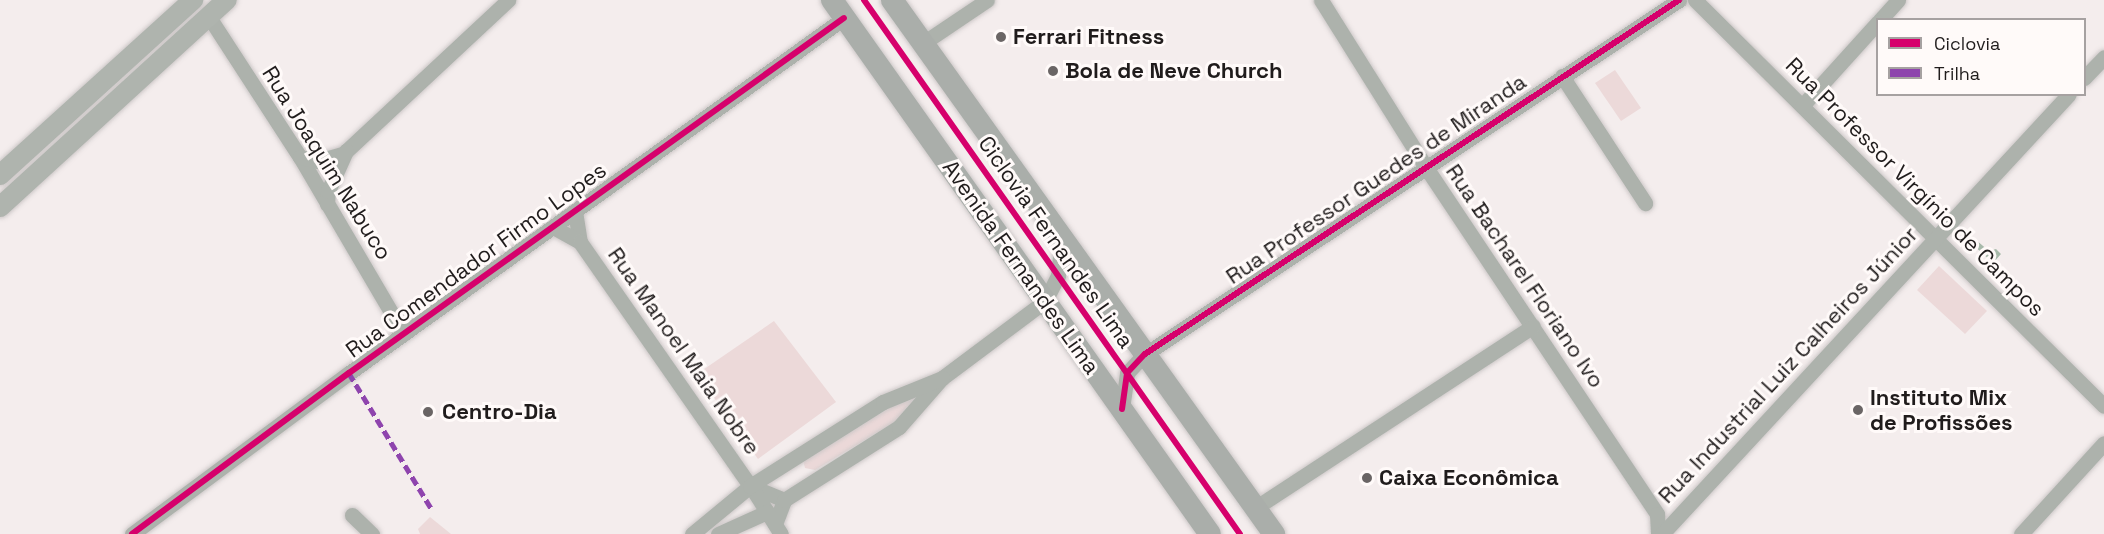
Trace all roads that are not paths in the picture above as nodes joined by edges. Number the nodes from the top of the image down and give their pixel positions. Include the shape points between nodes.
1 (193, 0) edge
2 (227, 0) edge
3 (508, 0) edge
4 (892, 0) edge
5 (987, 0) edge
6 (1321, 0) edge
7 (1679, 0) edge
8 (1695, 0) edge
9 (1898, 0) edge
10 (204, 8) edge
11 (838, 9) edge
12 (1882, 18) edge
13 (1876, 24) edge
14 (923, 43) junction
15 (2104, 57) edge
16 (1562, 76) junction
17 (2086, 77) edge
18 (2067, 96) edge
19 (1802, 105) junction
20 (346, 150) junction
21 (300, 157) junction
22 (1427, 169) junction
23 (0, 175) edge
24 (1646, 203) dead end
25 (327, 204) junction
26 (0, 207) edge
27 (575, 211) junction
28 (553, 227) junction
29 (1935, 238) junction
30 (1062, 240) junction
31 (580, 242) junction
32 (1045, 301) junction
33 (1533, 326) junction
34 (404, 334) junction
35 (1145, 354) junction
36 (942, 378) junction
37 (2104, 406) edge
38 (1122, 409) junction
39 (2104, 443) edge
40 (750, 486) junction
41 (784, 500) junction
42 (1255, 508) junction
43 (1657, 514) junction
44 (1683, 514) junction
45 (352, 515) dead end
46 (774, 523) edge
47 (132, 534) edge
48 (372, 534) edge
49 (692, 534) edge
50 (718, 534) edge
51 (1210, 534) edge
52 (1274, 534) edge
53 (1660, 534) edge
54 (2022, 534) edge

1 - 23 main road
2 - 10 main road
3 - 20 street
4 - 14 highway
5 - 14 street
6 - 22 street, Rua Bacharel Floriano Ivo
7 - 16 street, Rua Professor Guedes de Miranda
8 - 19 street, Rua Professor Virgínio de Campos
9 - 12 street
10 - 21 street, Rua Joaquim Nabuco
10 - 26 main road via 178,45
11 - 27 street, Rua Comendador Firmo Lopes
11 - 32 highway, Avenida Fernandes Lima
13 - 19 street
14 - 30 highway
15 - 17 street
16 - 22 street, Rua Professor Guedes de Miranda
16 - 24 street
18 - 29 street, Rua Industrial Luiz Calheiros Júnior
19 - 29 street, Rua Professor Virgínio de Campos
20 - 21 street via 331,159
20 - 25 street via 330,185
21 - 25 street, Rua Joaquim Nabuco
22 - 33 street, Rua Bacharel Floriano Ivo
22 - 35 street, Rua Professor Guedes de Miranda
25 - 34 street, Rua Joaquim Nabuco
27 - 28 street, Rua Comendador Firmo Lopes
27 - 31 street, Rua Manoel Maia Nobre
28 - 31 street, Rua Manoel Maia Nobre
28 - 34 street, Rua Comendador Firmo Lopes
29 - 37 street, Rua Professor Virgínio de Campos
29 - 44 street, Rua Industrial Luiz Calheiros Júnior
30 - 32 street via 1058,276
30 - 35 highway
31 - 40 street, Rua Manoel Maia Nobre
32 - 36 street
32 - 38 highway, Avenida Fernandes Lima
33 - 42 street
33 - 43 street, Rua Bacharel Floriano Ivo
34 - 47 street, Rua Comendador Firmo Lopes
35 - 38 street, Rua Professor Guedes de Miranda via 1127,374
35 - 42 highway
36 - 40 street via 883,402
36 - 41 street via 898,427
38 - 51 highway, Avenida Fernandes Lima
39 - 54 street
40 - 41 street, Rua Manoel Maia Nobre
40 - 46 street, Rua Manoel Maia Nobre
40 - 49 street
41 - 46 street
42 - 52 highway
43 - 44 street
43 - 53 street
44 - 53 street, Rua Industrial Luiz Calheiros Júnior
45 - 48 street
46 - 50 street

